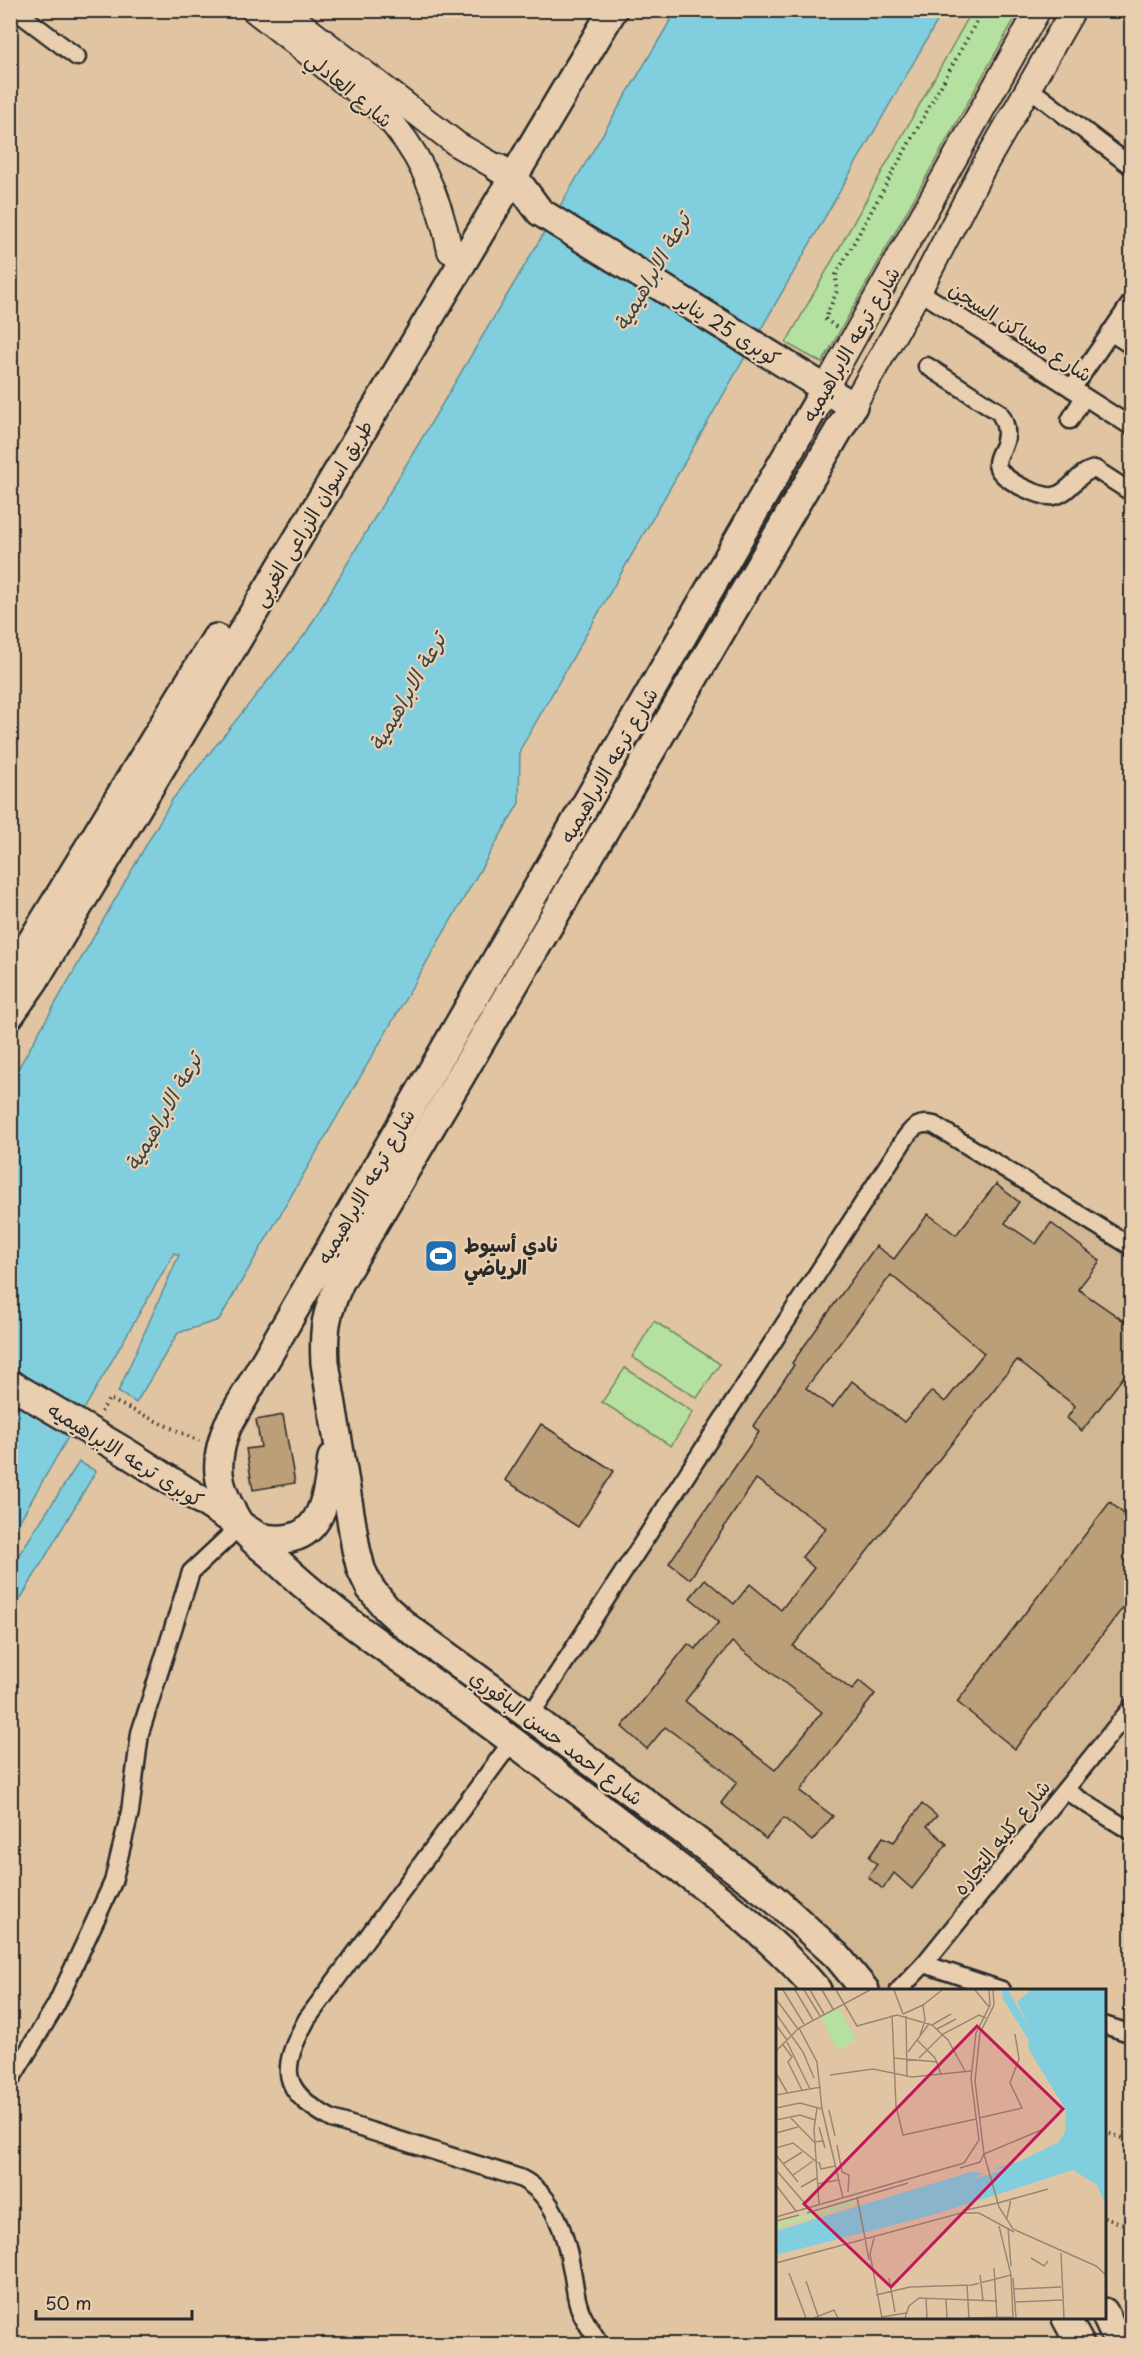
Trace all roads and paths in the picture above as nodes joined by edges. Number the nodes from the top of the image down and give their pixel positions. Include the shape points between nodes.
1 (15, 10) edge
2 (254, 10) edge
3 (283, 10) edge
4 (983, 10) edge
5 (1038, 10) edge
6 (1073, 10) edge
7 (603, 13) edge
8 (77, 57) dead end
9 (1029, 88) junction
10 (958, 150) junction
11 (985, 164) junction
12 (1131, 167) edge
13 (506, 172) junction
14 (492, 212) junction
15 (540, 212) junction
16 (450, 251) junction
17 (919, 291) junction
18 (1131, 301) edge
19 (839, 329) dead end
20 (1110, 332) junction
21 (1131, 346) edge
22 (927, 366) dead end
23 (825, 389) junction
24 (1078, 393) junction
25 (853, 406) junction
26 (1070, 420) dead end
27 (1131, 427) edge
28 (1131, 493) edge
29 (10, 977) edge
30 (475, 995) junction
31 (500, 1008) junction
32 (10, 1015) edge
33 (1131, 1247) edge
34 (10, 1384) edge
35 (97, 1420) dead end
36 (336, 1431) junction
37 (219, 1451) junction
38 (240, 1526) junction
39 (1131, 1707) edge
40 (530, 1716) junction
41 (513, 1740) junction
42 (1066, 1791) junction
43 (1131, 1832) edge
44 (837, 1956) junction
45 (924, 1965) junction
46 (813, 1985) edge
47 (864, 1989) edge
48 (900, 1989) edge
49 (999, 1989) edge
50 (1106, 2026) edge
51 (1131, 2034) edge
52 (10, 2081) edge
53 (1106, 2133) edge
54 (1131, 2141) edge
55 (1106, 2219) edge
56 (1131, 2226) edge
57 (1067, 2319) edge
58 (600, 2344) edge
59 (1080, 2344) edge

1 - 8 street
2 - 16 main road, شارع العادلي via 382,111 396,127 429,181 444,218
3 - 13 main road, شارع العادلي via 458,145
4 - 19 path via 836,275 837,291 825,319
5 - 10 main road, شارع ترعه الابراهيميه
6 - 9 main road, شارع ترعه الابراهيميه
7 - 13 main road, طريق اسوان الزراعى الغربى
9 - 11 main road, شارع ترعه الابراهيميه
9 - 12 street
10 - 11 main road
10 - 23 main road, شارع ترعه الابراهيميه
11 - 17 main road, شارع ترعه الابراهيميه
13 - 14 main road, طريق اسوان الزراعى الغربى
13 - 15 main road, كوبرى 25 يناير
13 - 16 main road, طريق اسوان الزراعى الغربى
14 - 15 main road, كوبرى 25 يناير
14 - 32 main road, طريق اسوان الزراعى الغربى via 40,971
15 - 23 main road, كوبرى 25 يناير
16 - 29 main road, طريق اسوان الزراعى الغربى
17 - 24 street, شارع مساكن السجن
17 - 25 main road, شارع ترعه الابراهيميه
18 - 20 street
20 - 21 street
20 - 24 street
22 - 28 street via 1004,419 1006,436 998,458 1001,473 1027,489 1055,496 1070,488 1081,474 1095,469
23 - 25 main road, كوبرى 25 يناير
23 - 30 main road, شارع ترعه الابراهيميه
24 - 26 street
24 - 27 street, شارع مساكن السجن
25 - 31 main road, شارع ترعه الابراهيميه
30 - 31 main road
30 - 37 main road, شارع ترعه الابراهيميه via 228,1425
31 - 36 main road, شارع ترعه الابراهيميه via 328,1309 325,1363
33 - 40 street via 934,1125 916,1126
34 - 38 main road, كوبرى ترعه الابراهيميه
35 - 37 path via 109,1399
36 - 38 main road via 327,1498 321,1515 309,1528 294,1538 277,1541 259,1537
36 - 40 main road, شارع احمد حسن الباقوري via 356,1549 370,1588 407,1627
37 - 38 main road, شارع ترعه الابراهيميه via 222,1492
38 - 41 main road, شارع احمد حسن الباقوري via 337,1614
38 - 52 street via 191,1572 140,1733 130,1812 113,1882 56,2006
39 - 42 street, شارع كليه التجاره
40 - 44 main road, شارع احمد حسن الباقوري via 773,1898
41 - 46 main road, شارع احمد حسن الباقوري via 720,1899
41 - 58 street via 307,2019 287,2067 293,2090 332,2119 534,2184 552,2206 568,2248 581,2313
42 - 43 street
42 - 45 street, شارع كليه التجاره
44 - 46 main road
44 - 47 main road, شارع احمد حسن الباقوري
45 - 48 street, شارع كليه التجاره
45 - 49 street
50 - 51 street
53 - 54 path
55 - 56 path
57 - 59 main road

